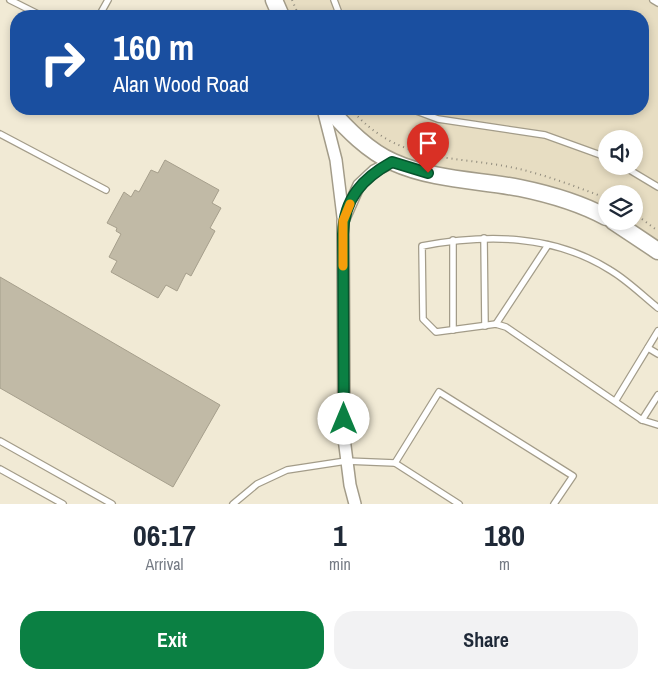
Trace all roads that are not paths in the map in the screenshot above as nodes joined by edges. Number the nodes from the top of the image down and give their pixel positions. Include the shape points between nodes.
1 (10, 0) edge
2 (653, 0) edge
3 (658, 3) edge
4 (30, 10) edge
5 (324, 115) edge
6 (335, 115) edge
7 (427, 115) edge
8 (0, 134) edge
9 (598, 154) edge
10 (392, 162) junction
11 (638, 175) edge
12 (658, 187) edge
13 (106, 190) dead end
14 (598, 214) edge
15 (343, 221) junction
16 (626, 230) edge
17 (484, 238) junction
18 (453, 240) junction
19 (548, 245) junction
20 (658, 251) edge
21 (658, 308) edge
22 (496, 324) junction
23 (485, 326) junction
24 (453, 330) junction
25 (658, 331) edge
26 (648, 348) junction
27 (658, 354) edge
28 (658, 395) edge
29 (616, 400) junction
30 (642, 420) junction
31 (658, 425) edge
32 (0, 441) edge
33 (346, 461) junction
34 (395, 463) junction
35 (0, 469) edge
36 (62, 504) edge
37 (112, 504) edge
38 (233, 504) edge
39 (356, 504) edge
40 (459, 504) edge
41 (554, 504) edge

1 - 4 lane
2 - 3 lane
5 - 15 street via 336,160
6 - 10 street via 354,136
7 - 9 lane via 545,135
8 - 13 lane
10 - 14 street via 444,177 521,188
10 - 15 street via 374,171 359,185
11 - 12 lane
15 - 33 street
16 - 20 street
17 - 18 lane
17 - 19 lane via 510,238
17 - 23 lane
18 - 24 lane
18 - 24 lane via 422,246 423,319 436,332
19 - 21 lane via 599,263 619,275
19 - 22 lane
22 - 23 lane
22 - 29 lane via 506,327
23 - 24 lane
25 - 26 lane
26 - 27 lane
26 - 29 lane
28 - 30 lane
29 - 30 lane
30 - 31 lane
32 - 37 lane
33 - 34 lane
33 - 38 lane via 287,470 257,484
33 - 39 street
34 - 40 lane
34 - 41 lane via 439,392 573,476
35 - 36 lane

